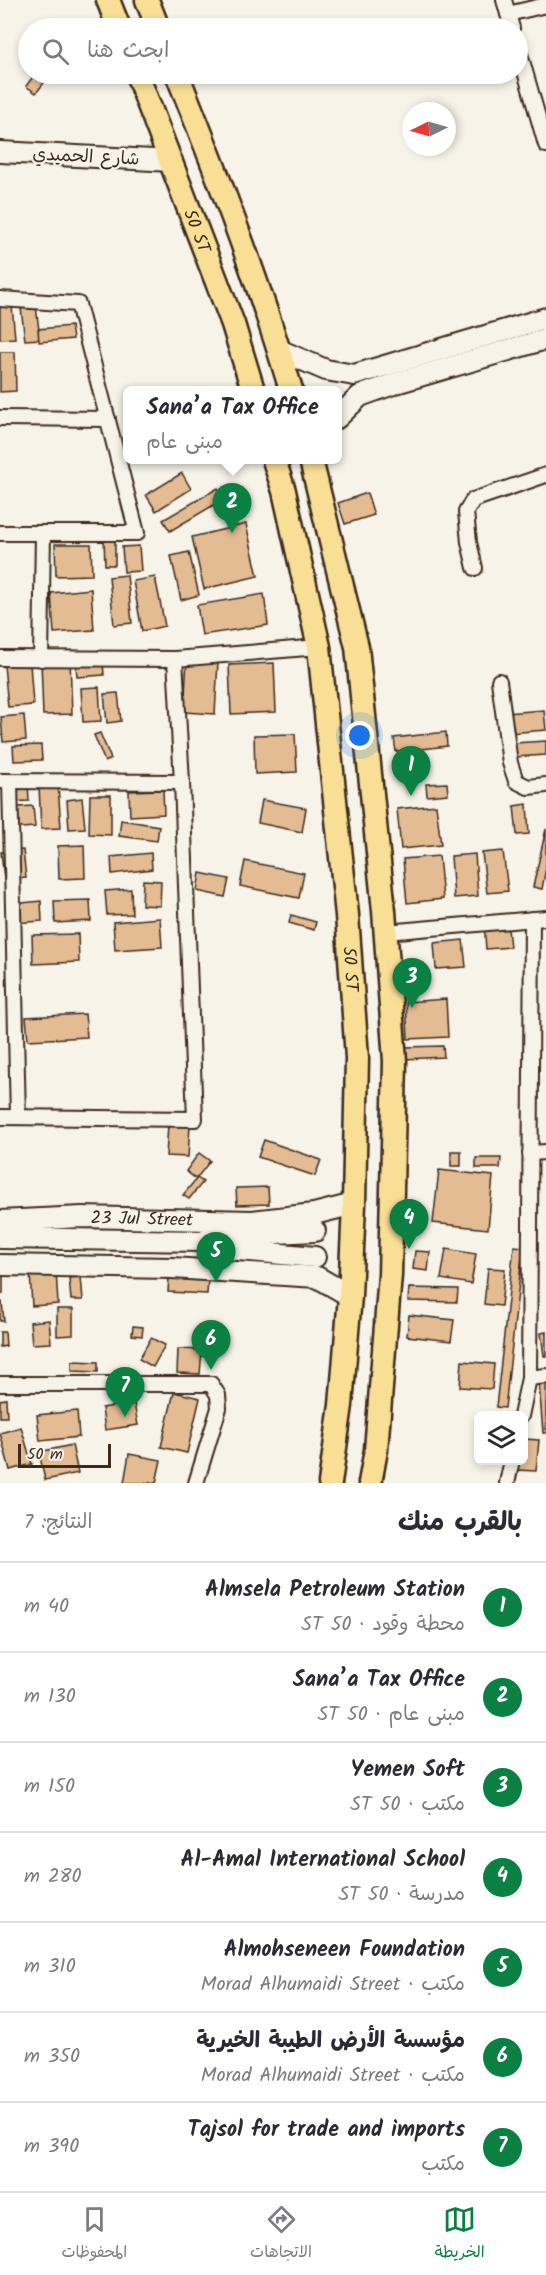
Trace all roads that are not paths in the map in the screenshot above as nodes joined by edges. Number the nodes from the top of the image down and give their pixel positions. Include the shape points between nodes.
1 (108, 0) edge
2 (147, 0) edge
3 (504, 0) edge
4 (546, 5) edge
5 (508, 14) junction
6 (115, 18) edge
7 (154, 18) edge
8 (509, 18) edge
9 (528, 82) edge
10 (141, 84) edge
11 (181, 84) edge
12 (546, 145) edge
13 (0, 152) edge
14 (172, 160) junction
15 (0, 299) edge
16 (546, 318) edge
17 (546, 339) edge
18 (279, 350) junction
19 (354, 375) junction
20 (252, 386) edge
21 (290, 386) edge
22 (360, 396) junction
23 (342, 413) edge
24 (0, 418) edge
25 (108, 419) junction
26 (276, 464) edge
27 (315, 464) edge
28 (546, 476) edge
29 (0, 533) edge
30 (43, 533) junction
31 (475, 568) dead end
32 (320, 647) junction
33 (0, 658) edge
34 (41, 659) junction
35 (175, 659) junction
36 (499, 681) dead end
37 (5, 782) edge
38 (182, 782) junction
39 (546, 785) edge
40 (375, 835) junction
41 (339, 839) junction
42 (347, 915) junction
43 (539, 919) edge
44 (385, 921) junction
45 (0, 1117) edge
46 (18, 1117) junction
47 (546, 1152) edge
48 (530, 1153) junction
49 (354, 1204) junction
50 (0, 1221) edge
51 (315, 1222) junction
52 (0, 1238) edge
53 (202, 1241) junction
54 (315, 1257) junction
55 (0, 1265) edge
56 (317, 1277) junction
57 (350, 1296) junction
58 (546, 1376) edge
59 (529, 1378) junction
60 (0, 1384) edge
61 (522, 1411) edge
62 (511, 1465) edge
63 (196, 1483) edge
64 (330, 1483) edge
65 (370, 1483) edge
66 (507, 1483) edge

1 - 6 main road
2 - 7 main road
3 - 5 street
4 - 5 street
5 - 8 street
9 - 12 street
10 - 14 main road, 50 ST
11 - 18 main road, 50 ST
13 - 14 street, شارع الحميدي
14 - 20 main road, 50 ST
15 - 25 street via 78,304
16 - 19 street
17 - 22 street
18 - 19 street via 326,370
18 - 21 main road, 50 ST
19 - 22 street via 350,387
22 - 23 street
24 - 25 street
25 - 30 street via 137,533
26 - 32 main road, 50 ST
27 - 40 main road, 50 ST via 357,647
28 - 31 street via 473,500 466,512
29 - 30 street
30 - 34 street
32 - 35 street
32 - 41 main road, 50 ST
33 - 34 street
34 - 35 street
35 - 38 street
36 - 39 street via 516,781 528,787
37 - 38 street
37 - 46 street
38 - 46 street via 195,1119
40 - 41 main road
40 - 44 main road, 50 ST
41 - 42 main road, 50 ST
42 - 44 main road
42 - 49 main road, 50 ST via 357,1058
43 - 44 street
43 - 48 street
44 - 65 main road, 50 ST via 395,1061 390,1275
45 - 46 street
47 - 48 street
48 - 59 street
49 - 51 street, 23 Jul Street
49 - 57 main road, 50 ST
50 - 51 street, 23 Jul Street via 82,1217
51 - 53 street
51 - 54 street
52 - 53 street
53 - 54 street via 216,1248
54 - 56 street
55 - 56 street via 172,1268
56 - 57 street
57 - 64 main road, 50 ST
58 - 59 street
59 - 61 street
60 - 63 street via 211,1384 219,1395 219,1408
62 - 66 street

